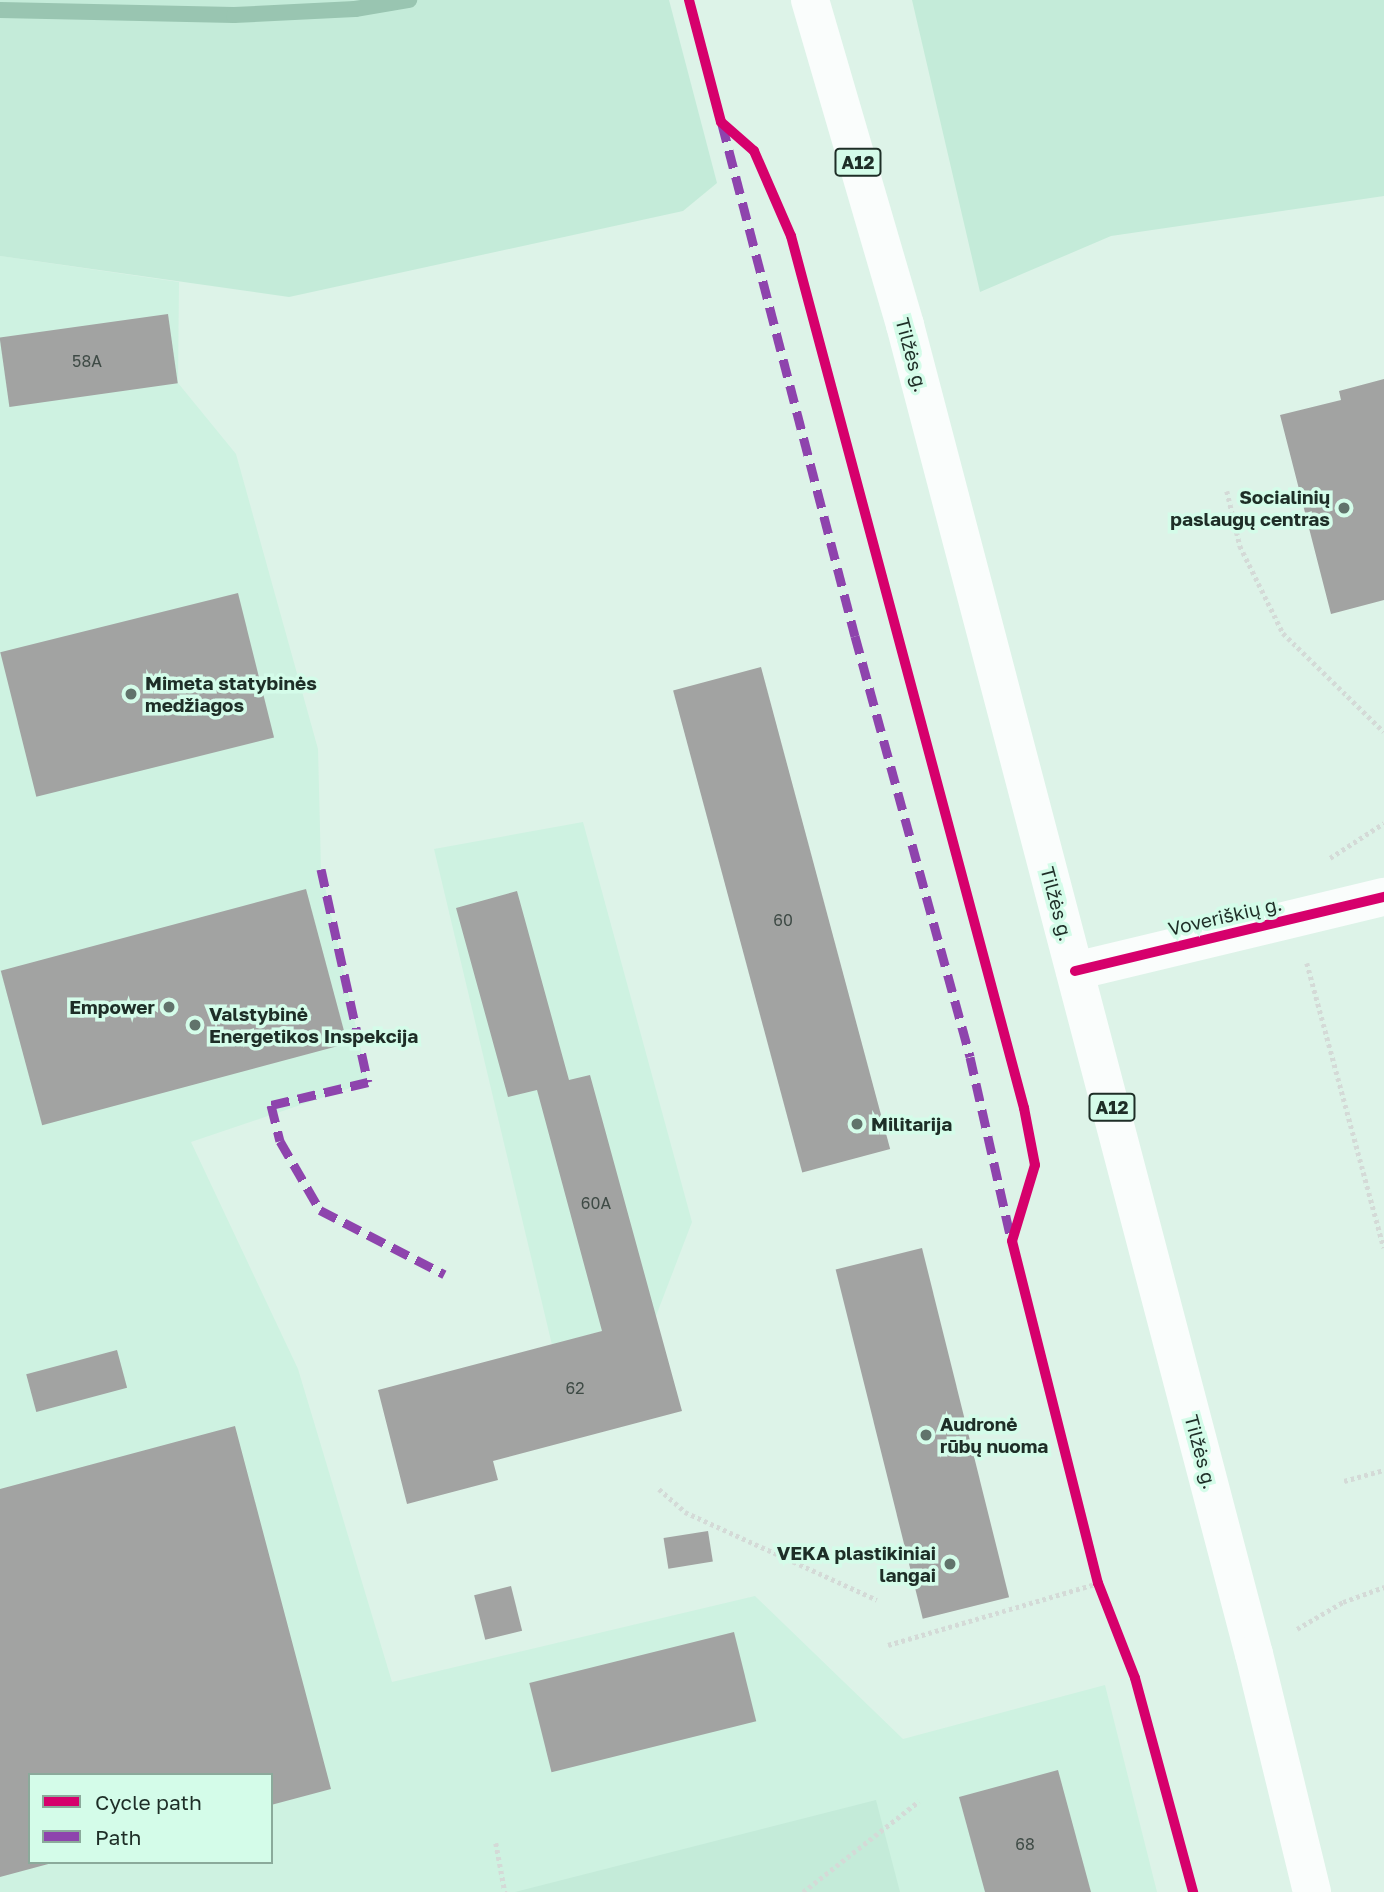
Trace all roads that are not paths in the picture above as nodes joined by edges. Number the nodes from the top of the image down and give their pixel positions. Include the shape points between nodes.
1 (810, 0) edge
2 (1384, 897) edge
3 (1075, 971) junction
4 (1312, 1892) edge

1 - 3 main road, Tilžės g. / A12 via 905,325
2 - 3 main road, Voveriškių g.
3 - 4 main road, Tilžės g. / A12

